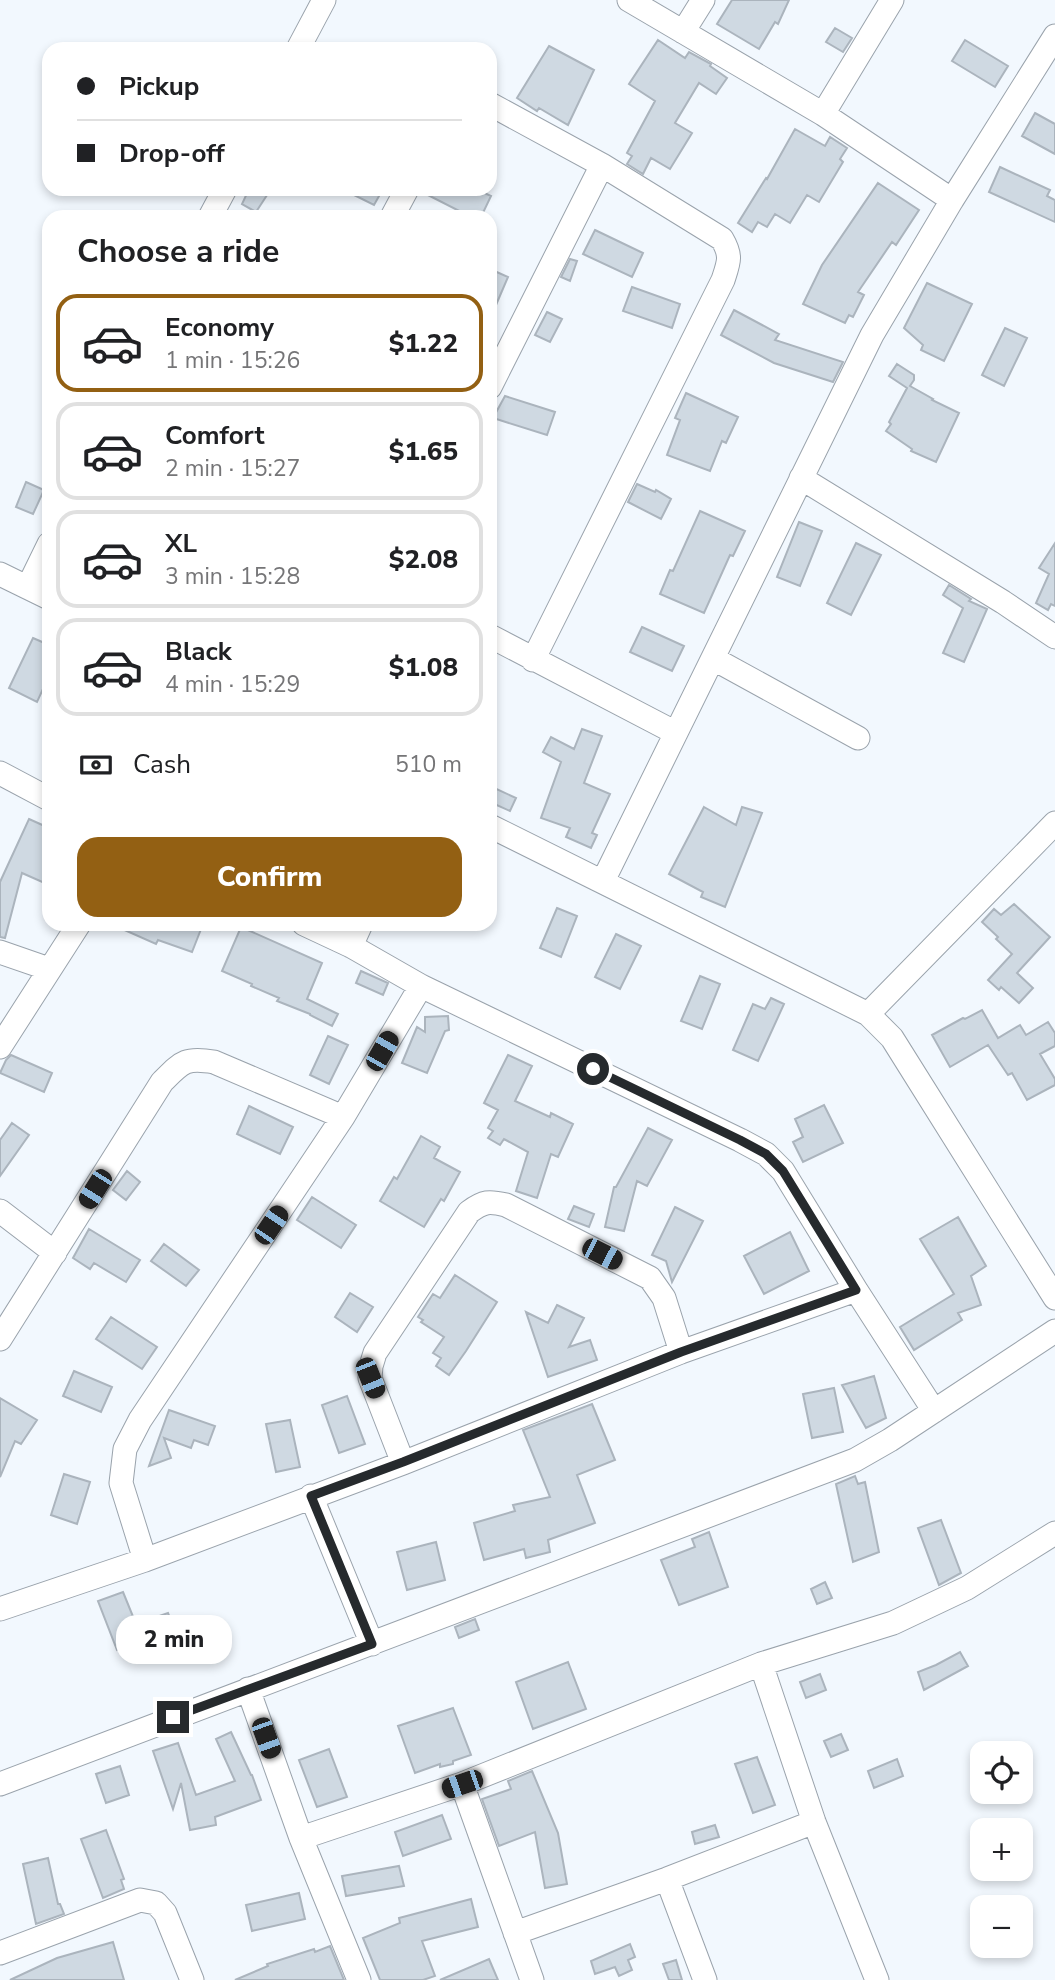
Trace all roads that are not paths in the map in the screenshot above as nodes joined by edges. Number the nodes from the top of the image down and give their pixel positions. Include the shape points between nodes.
1 (324, 0) edge
2 (629, 0) edge
3 (703, 0) edge
4 (892, 0) edge
5 (683, 32) junction
6 (1055, 36) edge
7 (302, 42) edge
8 (497, 108) edge
9 (823, 114) junction
10 (602, 165) junction
11 (952, 200) junction
12 (497, 373) edge
13 (801, 478) junction
14 (42, 558) edge
15 (0, 574) edge
16 (28, 587) junction
17 (42, 594) edge
18 (1055, 637) edge
19 (497, 640) edge
20 (714, 659) junction
21 (533, 660) junction
22 (676, 733) junction
23 (858, 738) dead end
24 (0, 773) edge
25 (42, 795) edge
26 (1055, 823) edge
27 (497, 829) edge
28 (603, 881) junction
29 (74, 931) edge
30 (319, 931) edge
31 (358, 931) edge
32 (351, 946) junction
33 (0, 952) edge
34 (49, 969) junction
35 (421, 986) junction
36 (868, 1014) junction
37 (0, 1047) edge
38 (344, 1117) junction
39 (0, 1211) edge
40 (55, 1253) junction
41 (856, 1290) junction
42 (1055, 1298) edge
43 (1055, 1331) edge
44 (0, 1339) edge
45 (681, 1352) junction
46 (934, 1411) junction
47 (403, 1462) junction
48 (311, 1496) junction
49 (1055, 1533) edge
50 (145, 1560) junction
51 (0, 1609) edge
52 (372, 1644) junction
53 (761, 1664) junction
54 (248, 1689) junction
55 (0, 1784) edge
56 (462, 1784) junction
57 (814, 1822) junction
58 (301, 1838) junction
59 (667, 1879) junction
60 (515, 1933) junction
61 (0, 1953) edge
62 (192, 1980) edge
63 (359, 1980) edge
64 (532, 1980) edge
65 (705, 1980) edge
66 (877, 1980) edge

1 - 7 street
2 - 5 street
3 - 5 street
4 - 9 street
5 - 9 street
6 - 11 street
8 - 10 street
9 - 11 street
10 - 12 street
10 - 21 street via 722,239 729,250 728,263
11 - 13 street via 873,335
13 - 18 street
13 - 20 street
14 - 16 street
15 - 16 street
16 - 17 street
19 - 21 street
20 - 22 street
20 - 23 street
21 - 22 street
22 - 28 street
24 - 25 street
26 - 36 street
27 - 28 street
28 - 36 street
29 - 34 street
30 - 32 street
31 - 32 street
32 - 35 street
33 - 34 street
34 - 37 street
35 - 38 street
35 - 41 street via 766,1154 783,1171
36 - 42 street via 892,1038
38 - 40 street via 214,1062 195,1059 177,1066 162,1082
38 - 50 street via 125,1449 121,1483
39 - 40 street
40 - 44 street
41 - 45 street
41 - 46 street
43 - 46 street
45 - 47 street
45 - 47 street via 664,1298 650,1278 506,1205 490,1201 479,1205 461,1223 375,1353 371,1366 370,1378
46 - 52 street via 855,1460
47 - 48 street
48 - 50 street
48 - 52 street
49 - 53 street via 967,1588 892,1623
50 - 51 street
52 - 54 street
53 - 56 street
53 - 57 street
54 - 55 street
54 - 58 street
56 - 58 street
56 - 60 street
57 - 59 street
57 - 66 street
58 - 63 street
59 - 60 street
59 - 65 street
60 - 64 street
61 - 62 street via 140,1900 156,1903 165,1913

